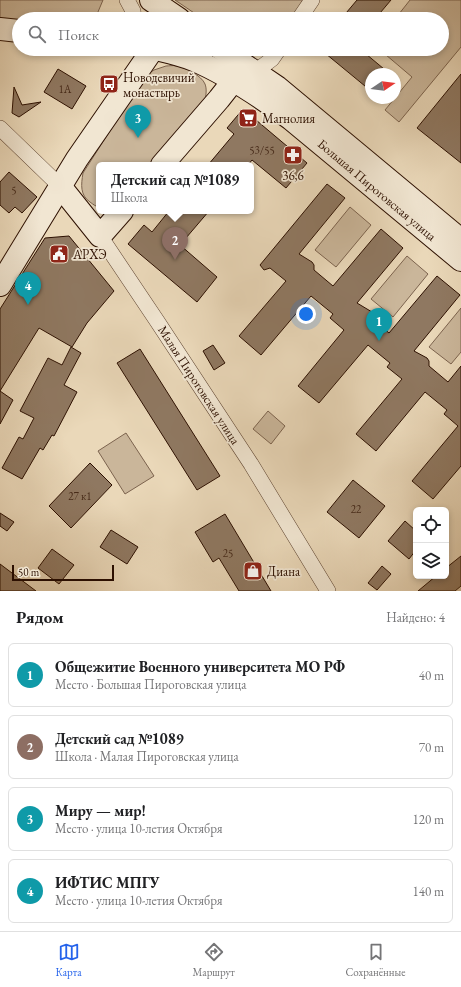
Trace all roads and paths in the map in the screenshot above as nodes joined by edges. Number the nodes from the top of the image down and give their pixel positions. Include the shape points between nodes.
1 (127, 0) edge
2 (151, 0) edge
3 (312, 0) edge
4 (133, 12) edge
5 (169, 12) edge
6 (304, 12) edge
7 (0, 29) edge
8 (12, 30) edge
9 (148, 56) edge
10 (182, 56) edge
11 (228, 56) edge
12 (231, 56) edge
13 (274, 56) edge
14 (255, 72) junction
15 (234, 80) junction
16 (0, 128) edge
17 (165, 162) edge
18 (60, 186) junction
19 (75, 205) junction
20 (96, 210) edge
21 (44, 213) junction
22 (119, 214) edge
23 (100, 236) junction
24 (461, 240) edge
25 (461, 260) edge
26 (0, 284) edge
27 (328, 591) edge

1 - 4 street
2 - 5 main road
3 - 6 street
7 - 8 main road
9 - 18 main road
10 - 15 main road, Большая Пироговская улица
11 - 15 main road via 236,68
12 - 14 main road, Большая Пироговская улица
13 - 14 street
14 - 15 main road
14 - 24 main road, Большая Пироговская улица via 300,105
15 - 17 main road
15 - 25 main road, Большая Пироговская улица via 291,119
16 - 18 street
18 - 19 main road, Малая Пироговская улица
18 - 21 main road
19 - 20 main road
19 - 21 main road via 63,204
19 - 23 main road, Малая Пироговская улица
21 - 26 main road
22 - 23 main road
23 - 27 street, Малая Пироговская улица via 251,464

